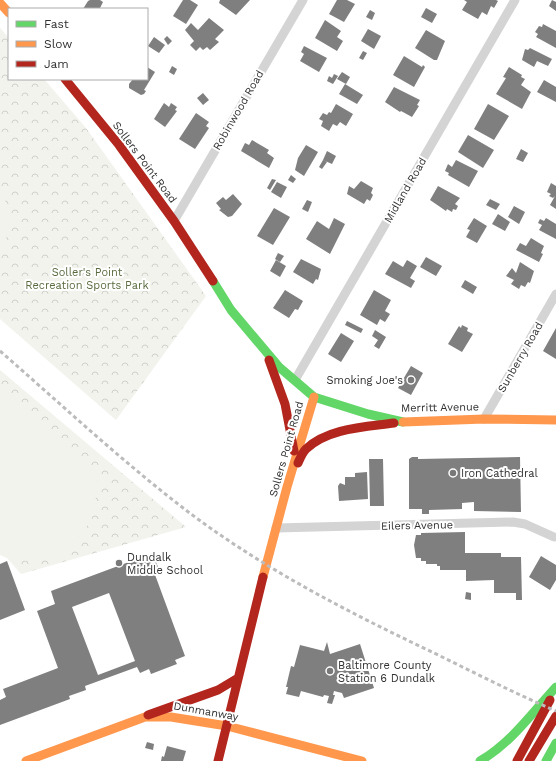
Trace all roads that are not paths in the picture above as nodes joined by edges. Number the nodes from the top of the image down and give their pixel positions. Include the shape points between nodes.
1 (303, 0) edge
2 (515, 0) edge
3 (0, 3) edge
4 (8, 12) edge
5 (66, 80) edge
6 (174, 221) junction
7 (556, 294) edge
8 (265, 351) junction
9 (295, 380) junction
10 (314, 397) junction
11 (484, 419) junction
12 (522, 420) junction
13 (556, 420) edge
14 (403, 422) junction
15 (556, 429) edge
16 (295, 456) junction
17 (289, 480) junction
18 (276, 528) junction
19 (554, 536) dead end
20 (238, 678) junction
21 (556, 687) edge
22 (556, 690) edge
23 (556, 716) edge
24 (145, 717) junction
25 (227, 726) junction
26 (556, 743) edge
27 (26, 761) edge
28 (218, 761) edge
29 (362, 761) edge
30 (480, 761) edge
31 (517, 761) edge
32 (529, 761) edge
33 (546, 761) edge

1 - 6 street, Robinwood Road
2 - 9 street, Midland Road
3 - 4 street
5 - 6 street, Sollers Point Road via 119,145
6 - 8 street, Sollers Point Road via 231,310
7 - 11 street, Sunberry Road
8 - 9 street, Sollers Point Road
8 - 16 street via 282,389 290,419
9 - 10 street, Sollers Point Road
10 - 14 street, Merritt Avenue
10 - 16 street, Sollers Point Road
11 - 12 street, Merritt Avenue
11 - 14 street, Merritt Avenue
12 - 13 street, Merritt Avenue
12 - 15 street, Merritt Avenue
14 - 17 street via 341,432 319,440 305,450
16 - 17 street, Sollers Point Road
17 - 18 street, Sollers Point Road
18 - 19 street, Eilers Avenue via 513,522
18 - 20 street, Sollers Point Road
20 - 24 street via 218,690 151,712
20 - 25 street, Sollers Point Road
21 - 30 street via 515,732
22 - 31 street
23 - 32 street
24 - 25 street, Dunmanway via 184,718
24 - 27 street, Dunmanway
25 - 28 street, Sollers Point Road
25 - 29 street, Dunmanway
26 - 33 street

